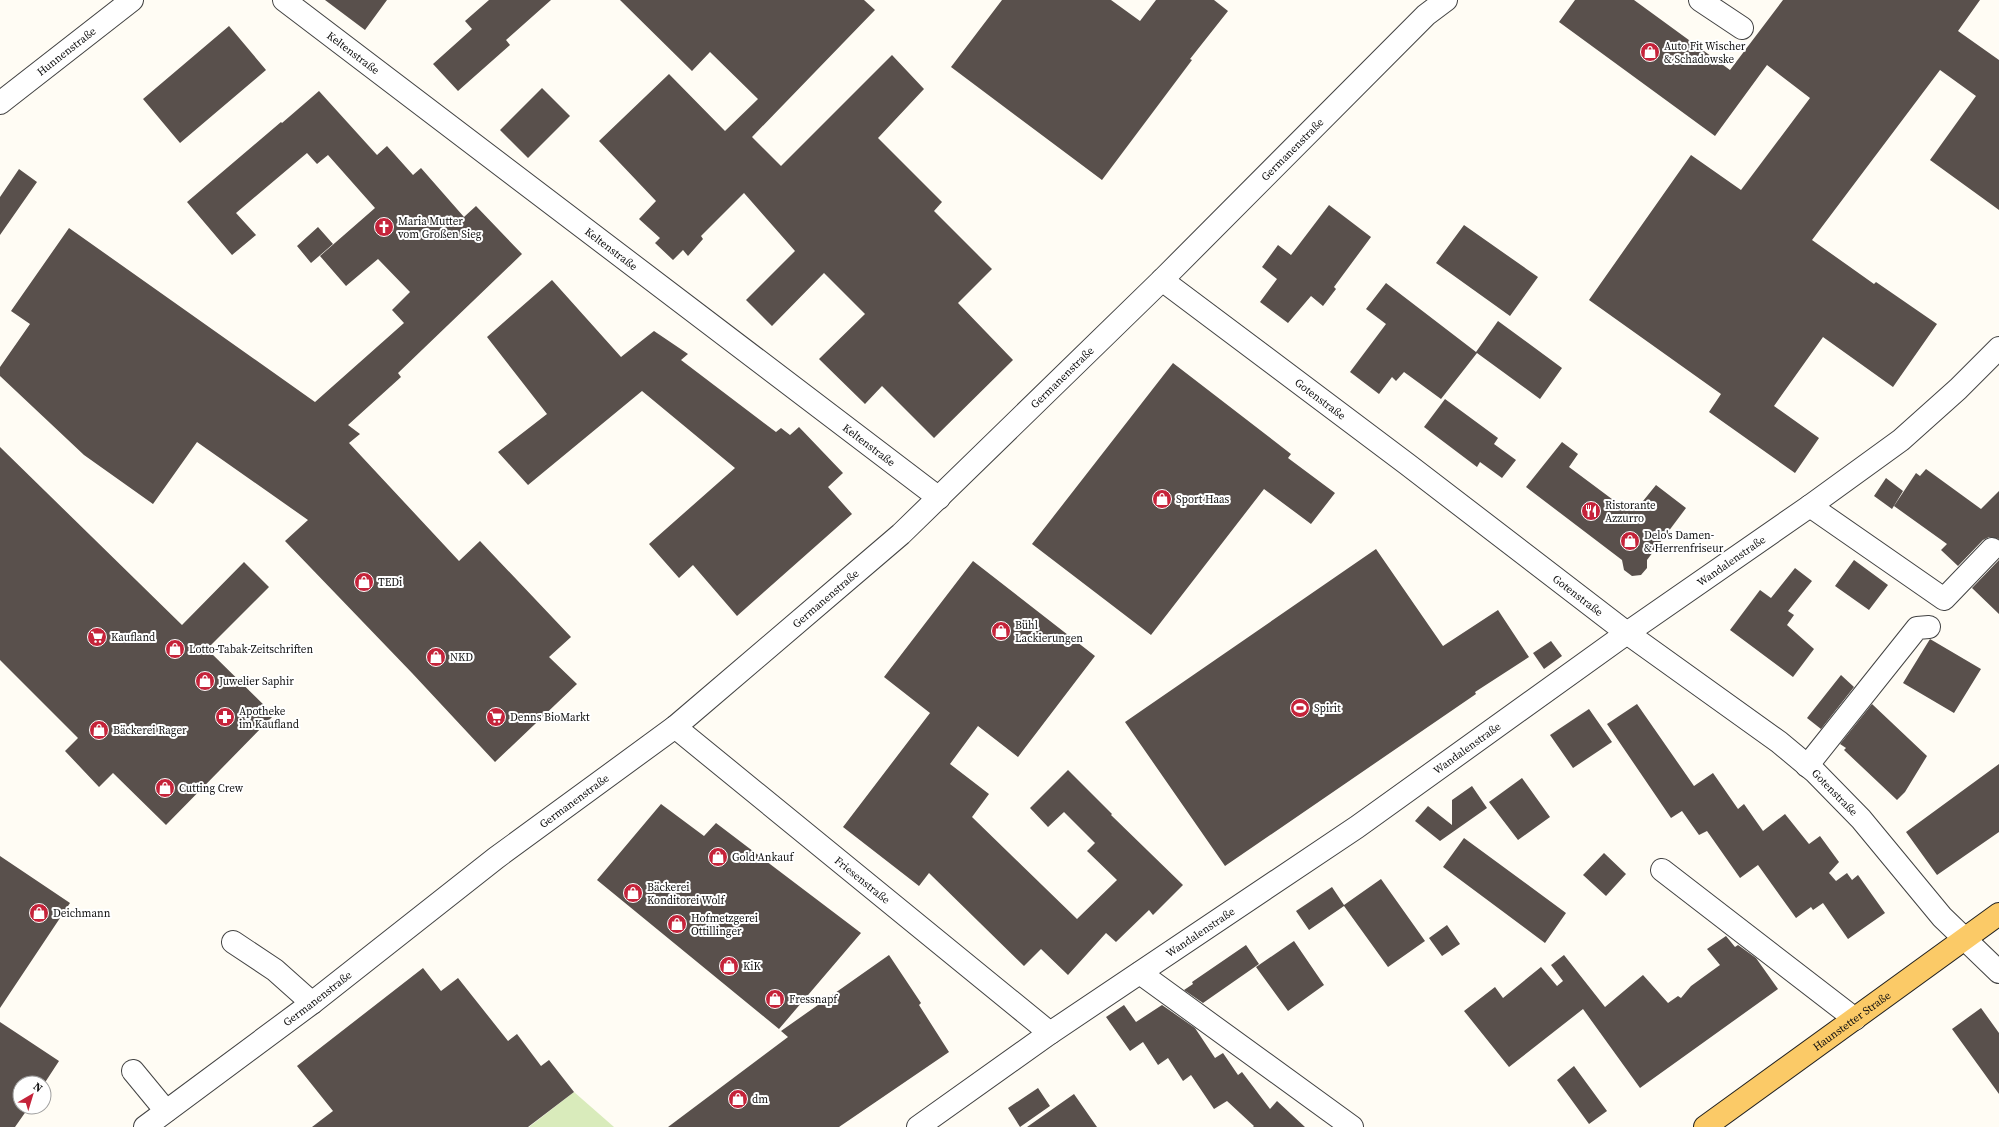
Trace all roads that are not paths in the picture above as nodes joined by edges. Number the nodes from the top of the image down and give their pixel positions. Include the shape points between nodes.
1 (132, 0) edge
2 (284, 0) edge
3 (1446, 0) edge
4 (1700, 0) edge
5 (1742, 28) dead end
6 (0, 103) edge
7 (1162, 280) junction
8 (1999, 348) edge
9 (939, 498) junction
10 (1810, 506) junction
11 (1992, 549) dead end
12 (1929, 627) dead end
13 (1627, 633) junction
14 (675, 727) junction
15 (1807, 766) junction
16 (1662, 870) dead end
17 (1999, 914) edge
18 (1966, 939) junction
19 (233, 942) dead end
20 (1999, 972) edge
21 (1140, 974) junction
22 (312, 1003) junction
23 (1855, 1018) junction
24 (1050, 1033) junction
25 (133, 1071) dead end
26 (166, 1111) junction
27 (145, 1127) edge
28 (918, 1127) edge
29 (1352, 1127) edge
30 (1705, 1127) edge

1 - 6 street, Hunnenstraße
2 - 9 street, Keltenstraße
3 - 7 street, Germanenstraße via 1426,15
4 - 5 street
7 - 9 street, Germanenstraße
7 - 13 street, Gotenstraße
8 - 10 street, Wandalenstraße via 1901,440
9 - 14 street, Germanenstraße via 901,534
10 - 11 street via 1944,599
10 - 13 street, Wandalenstraße
12 - 15 street via 1917,628
13 - 15 street, Gotenstraße via 1779,742
13 - 21 street, Wandalenstraße via 1357,827
14 - 22 street, Germanenstraße via 496,858
14 - 24 street, Friesenstraße
15 - 18 street, Gotenstraße via 1861,820 1938,913
16 - 23 street
17 - 18 main road, Haunstetter Straße
18 - 20 street, Gotenstraße
18 - 23 main road, Haunstetter Straße
19 - 22 street via 281,964
21 - 24 street, Wandalenstraße
21 - 29 street
22 - 26 street, Germanenstraße
23 - 30 main road, Haunstetter Straße
24 - 28 street, Wandalenstraße
25 - 26 street
26 - 27 street, Germanenstraße

